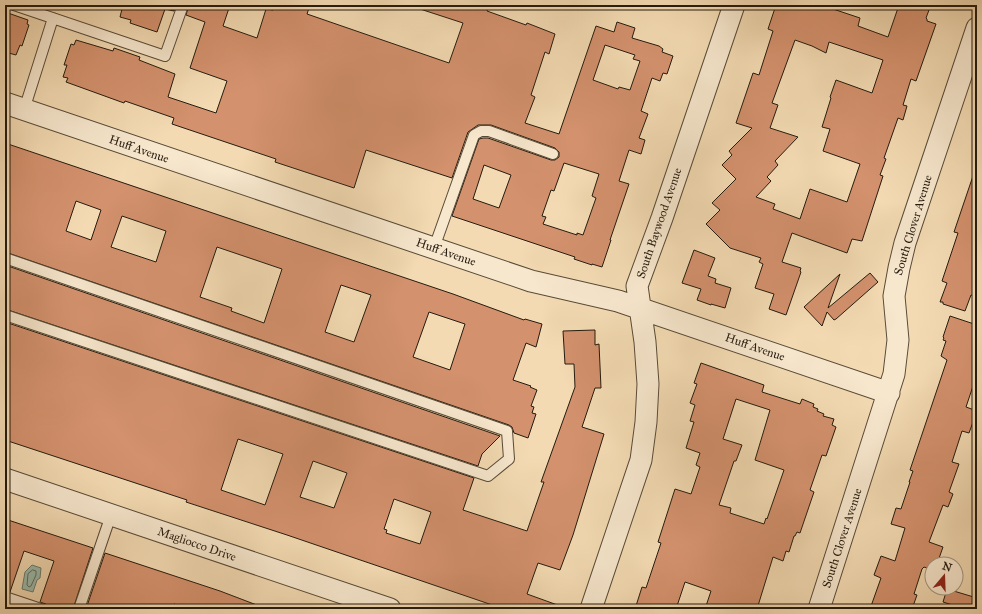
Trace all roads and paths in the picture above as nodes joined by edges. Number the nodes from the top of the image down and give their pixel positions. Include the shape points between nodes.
1 (14, 5) edge
2 (183, 5) edge
3 (734, 5) edge
4 (53, 18) junction
5 (977, 28) edge
6 (14, 106) edge
7 (553, 154) dead end
8 (434, 248) junction
9 (5, 258) edge
10 (640, 309) junction
11 (5, 315) edge
12 (889, 393) junction
13 (6, 483) edge
14 (111, 515) junction
15 (5, 597) edge
16 (41, 609) edge
17 (79, 609) edge
18 (390, 609) edge
19 (591, 609) edge
20 (819, 609) edge

1 - 4 lane
2 - 4 lane via 165,56
3 - 10 street, South Baywood Avenue via 637,286
4 - 6 lane
5 - 12 street, South Clover Avenue via 905,243 894,296 898,340
6 - 8 street, Huff Avenue
7 - 8 lane via 489,131 481,131 474,135
8 - 10 street, Huff Avenue via 531,282 618,301
9 - 11 lane via 507,431 509,459 488,476
10 - 12 street, Huff Avenue
10 - 19 street, South Baywood Avenue via 648,384 641,460
12 - 20 street, South Clover Avenue
13 - 14 street, Magliocco Drive
14 - 17 lane
14 - 18 street, Magliocco Drive
15 - 16 lane

